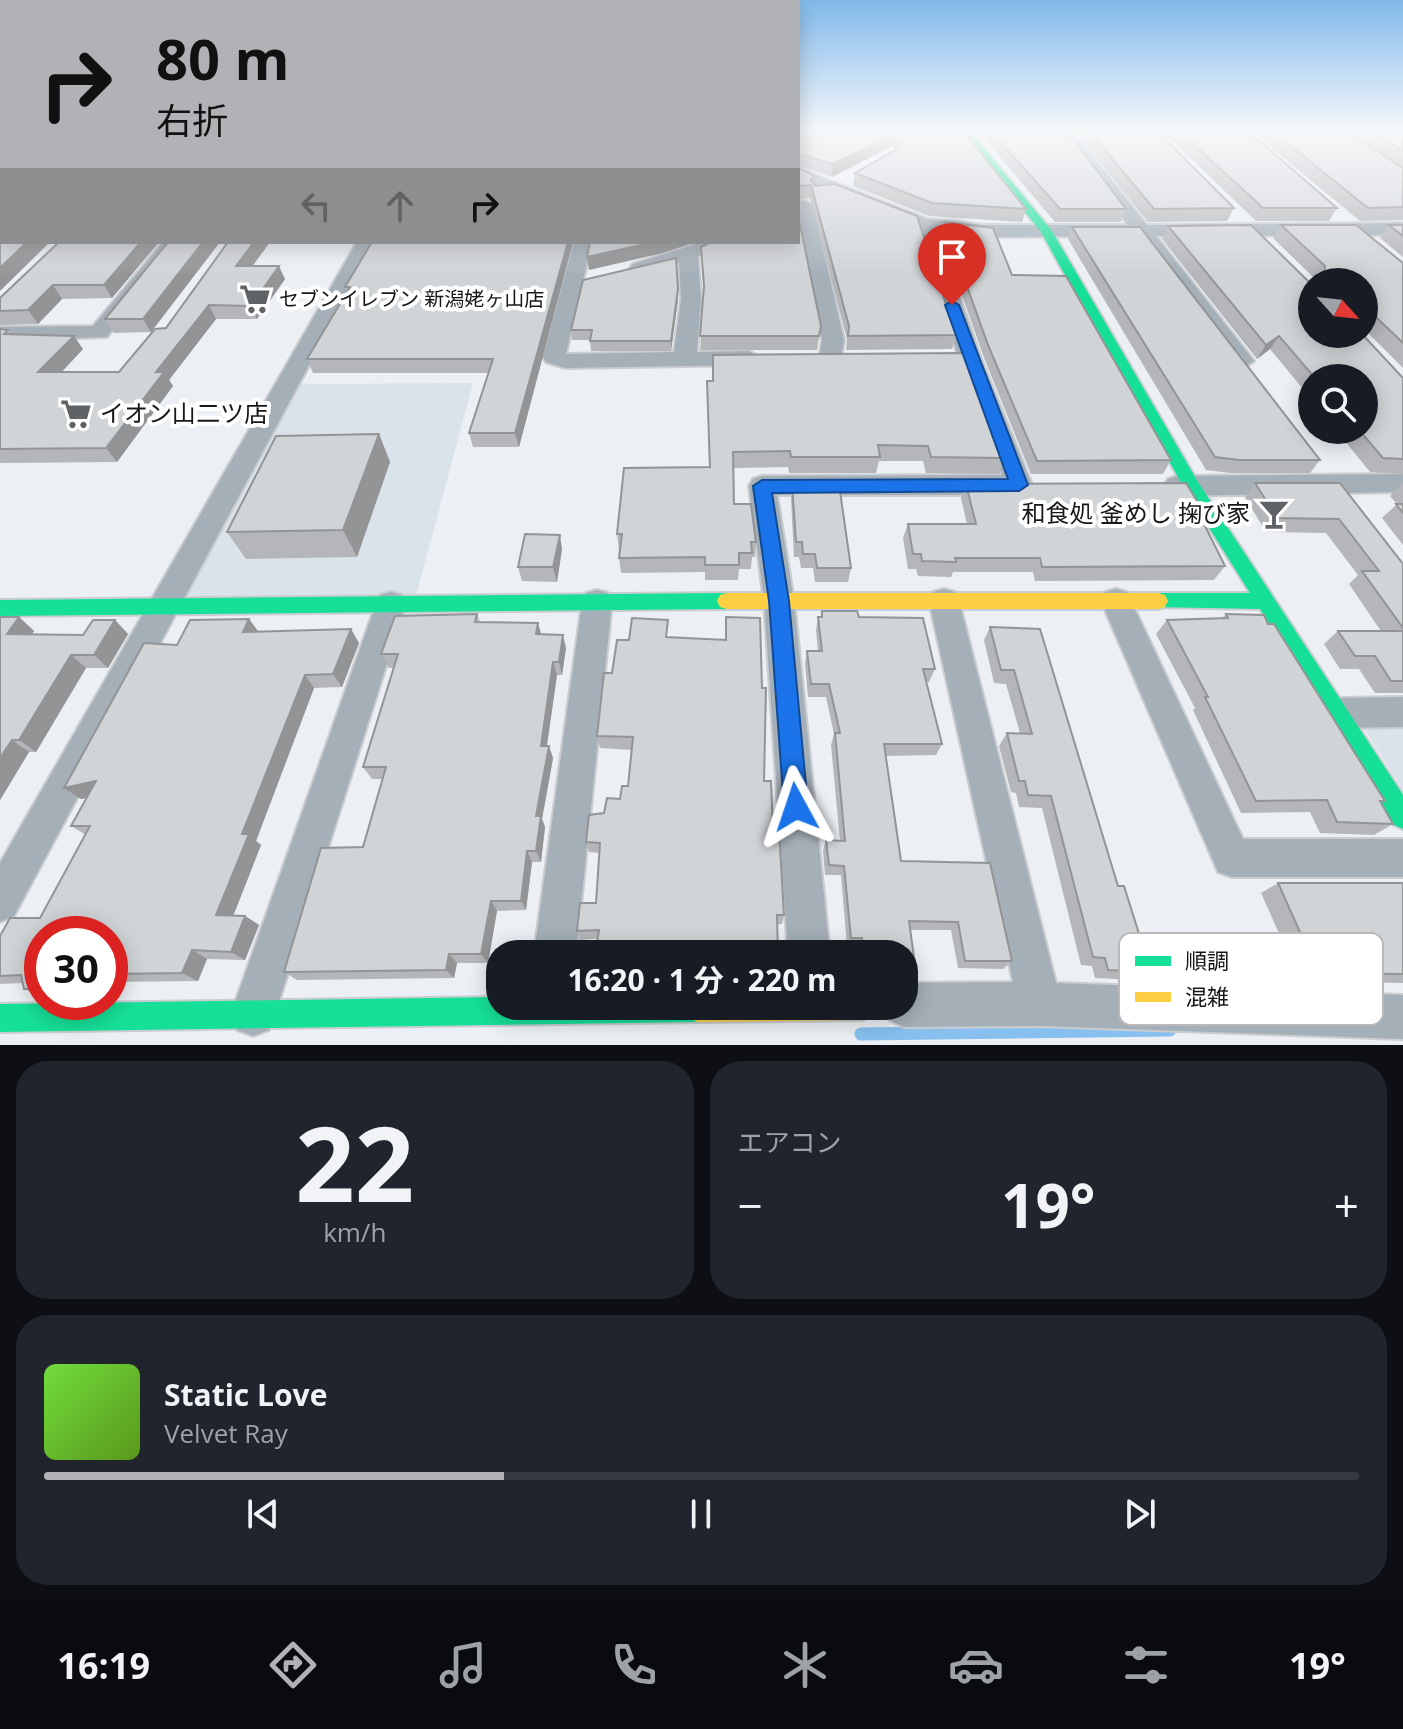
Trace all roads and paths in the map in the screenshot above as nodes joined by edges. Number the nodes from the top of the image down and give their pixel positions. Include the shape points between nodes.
1 (813, 180) edge
2 (845, 180) edge
3 (1005, 180) edge
4 (1104, 180) edge
5 (831, 188) junction
6 (801, 207) edge
7 (1229, 208) edge
8 (1329, 209) edge
9 (925, 224) junction
10 (1352, 229) junction
11 (1403, 229) edge
12 (1144, 230) junction
13 (1252, 230) junction
14 (1046, 231) junction
15 (171, 244) edge
16 (365, 244) edge
17 (583, 244) edge
18 (718, 244) edge
19 (1372, 246) edge
20 (1271, 250) edge
21 (688, 255) junction
22 (573, 283) junction
23 (0, 334) edge
24 (777, 358) edge
25 (804, 358) edge
26 (685, 359) junction
27 (939, 359) edge
28 (970, 359) junction
29 (1259, 382) edge
30 (1316, 458) edge
31 (1336, 483) junction
32 (1403, 483) edge
33 (1019, 485) junction
34 (1051, 485) edge
35 (1145, 486) edge
36 (1192, 486) junction
37 (1355, 508) edge
38 (779, 601) junction
39 (944, 601) junction
40 (1116, 601) junction
41 (1268, 601) junction
42 (597, 602) junction
43 (391, 604) junction
44 (164, 605) junction
45 (0, 608) edge
46 (1403, 712) edge
47 (1339, 713) junction
48 (1403, 817) edge
49 (1403, 858) edge
50 (0, 902) edge
51 (557, 940) edge
52 (808, 940) edge
53 (1040, 1004) junction
54 (918, 1005) edge
55 (1119, 1007) edge
56 (486, 1009) edge
57 (253, 1014) junction
58 (1383, 1016) edge
59 (1403, 1017) edge
60 (0, 1018) edge

1 - 5 street
2 - 5 street
3 - 14 street
4 - 12 street
5 - 6 street
5 - 9 street
6 - 25 street via 838,359
7 - 13 street
8 - 10 street
9 - 14 street
9 - 28 street
10 - 11 street
10 - 13 street
10 - 19 street
12 - 13 street
12 - 14 street
12 - 29 street
13 - 20 street
14 - 36 street
15 - 23 street via 99,332
16 - 44 street
17 - 22 street
18 - 21 street
21 - 22 street
21 - 26 street via 691,299
22 - 26 street via 554,357
24 - 26 street
27 - 28 street
28 - 33 street
30 - 31 street
31 - 32 street
31 - 36 street
31 - 37 street
33 - 34 street
33 - 38 street via 762,486
35 - 36 street
36 - 41 street
38 - 39 street
38 - 42 street
38 - 52 street
39 - 40 street
39 - 53 street
40 - 41 street
40 - 49 street via 1232,858
41 - 47 street
42 - 43 street
42 - 51 street
43 - 44 street
43 - 57 street
44 - 45 street
44 - 50 street
46 - 47 street
47 - 48 street
53 - 54 street
53 - 55 street
56 - 57 street
57 - 60 street
58 - 59 street

